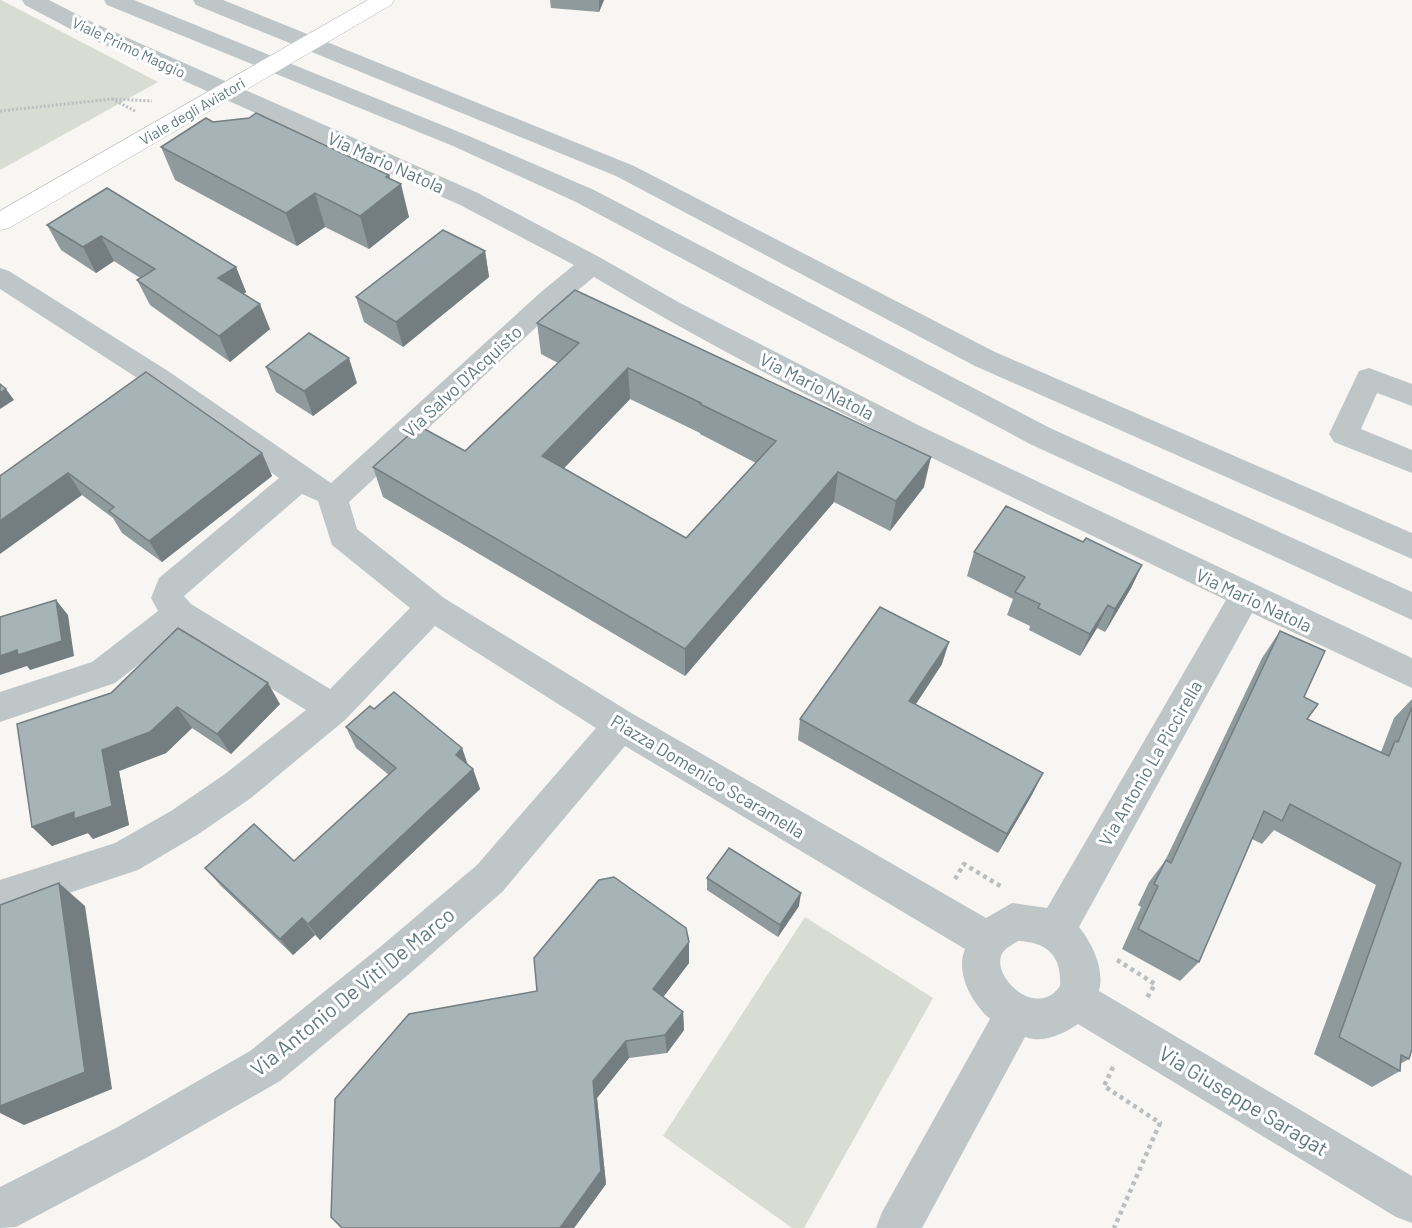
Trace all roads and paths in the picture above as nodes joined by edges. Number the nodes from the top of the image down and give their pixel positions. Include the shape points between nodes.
1 (33, 0) edge
2 (116, 0) edge
3 (204, 0) edge
4 (383, 0) edge
5 (309, 42) junction
6 (273, 63) junction
7 (197, 79) junction
8 (226, 91) junction
9 (0, 111) edge
10 (0, 222) edge
11 (592, 264) junction
12 (0, 277) edge
13 (158, 378) junction
14 (1412, 396) edge
15 (130, 397) edge
16 (1412, 462) edge
17 (301, 477) junction
18 (333, 499) junction
19 (1412, 547) edge
20 (1245, 596) junction
21 (432, 607) junction
22 (1412, 607) edge
23 (179, 614) junction
24 (1412, 674) edge
25 (0, 707) edge
26 (333, 709) junction
27 (621, 725) junction
28 (0, 898) edge
29 (1055, 931) junction
30 (987, 940) junction
31 (1076, 1000) junction
32 (1015, 1014) junction
33 (1412, 1201) edge
34 (0, 1211) edge
35 (1120, 1214) dead end
36 (898, 1228) edge
37 (1114, 1228) edge

1 - 7 street, Viale Primo Maggio
2 - 6 street
3 - 5 street
4 - 5 main road, Viale degli Aviatori
5 - 6 main road, Viale degli Aviatori
5 - 19 street via 626,171 985,359
6 - 8 main road, Viale degli Aviatori
6 - 22 street via 585,196 1040,436
7 - 8 street, Viale Primo Maggio
7 - 9 path via 154,102 112,99
8 - 10 main road, Viale degli Aviatori
8 - 11 street, Via Mario Natola via 469,199
11 - 18 street, Via Salvo D'Acquisto
11 - 20 street, Via Mario Natola via 670,310 910,434
12 - 13 street
13 - 15 street
13 - 17 street
14 - 16 street via 1369,378 1344,434
17 - 18 street
17 - 23 street via 170,587 167,598
18 - 21 street, Piazza Domenico Scaramella via 343,536
20 - 24 street, Via Mario Natola
20 - 29 street, Via Antonio La Piccirella
21 - 26 street
21 - 27 street, Piazza Domenico Scaramella
23 - 25 street via 103,673
23 - 26 street
26 - 28 street via 238,786 125,858
27 - 30 street, Piazza Domenico Scaramella
27 - 34 street, Via Antonio De Viti De Marco via 490,878 265,1066 131,1143
29 - 30 street via 1029,922 1012,922
29 - 31 street via 1073,951 1080,967 1081,985
30 - 32 street via 981,955 987,989
31 - 32 street via 1065,1012 1050,1019
31 - 33 street, Via Giuseppe Saragat
32 - 36 street
35 - 37 path

